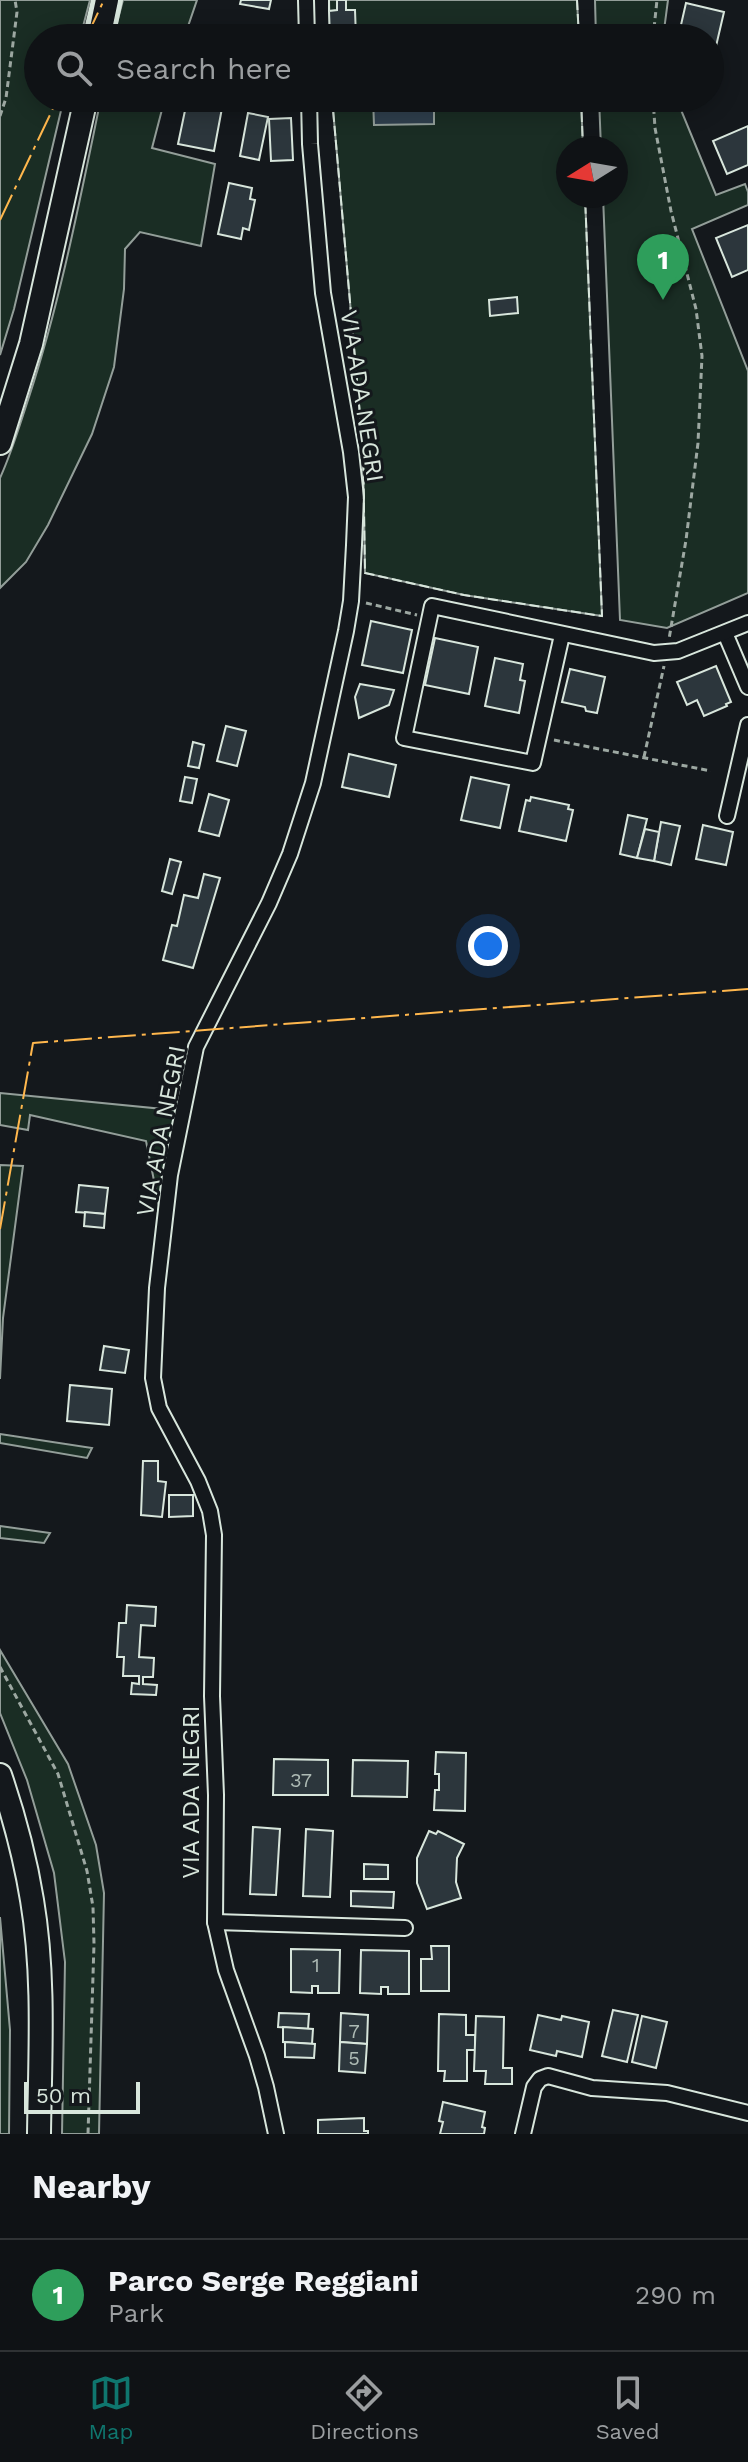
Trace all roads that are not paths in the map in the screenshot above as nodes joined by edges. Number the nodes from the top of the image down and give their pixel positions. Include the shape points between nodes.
1 (107, 0) edge
2 (306, 0) edge
3 (102, 24) edge
4 (307, 24) edge
5 (83, 112) edge
6 (309, 112) edge
7 (0, 443) edge
8 (748, 623) edge
9 (725, 633) junction
10 (562, 635) junction
11 (748, 687) edge
12 (748, 725) edge
13 (727, 816) dead end
14 (0, 1775) edge
15 (215, 1922) junction
16 (405, 1928) dead end
17 (748, 2113) edge
18 (39, 2134) edge
19 (276, 2134) edge
20 (523, 2134) edge

1 - 3 main road
2 - 4 street
5 - 7 main road via 31,344
6 - 15 street, VIA ADA NEGRI via 323,293 356,497 351,601 313,783 290,854 196,1047 170,1175 157,1288 155,1394 198,1481 214,1535
8 - 9 street
9 - 10 street via 666,653
9 - 11 street
10 - 10 street via 432,606 404,738 533,763
12 - 13 street
14 - 18 main road via 25,1863 38,1943
15 - 16 street
15 - 19 street, VIA ADA NEGRI
17 - 20 street via 667,2093 592,2088 548,2076 534,2087

